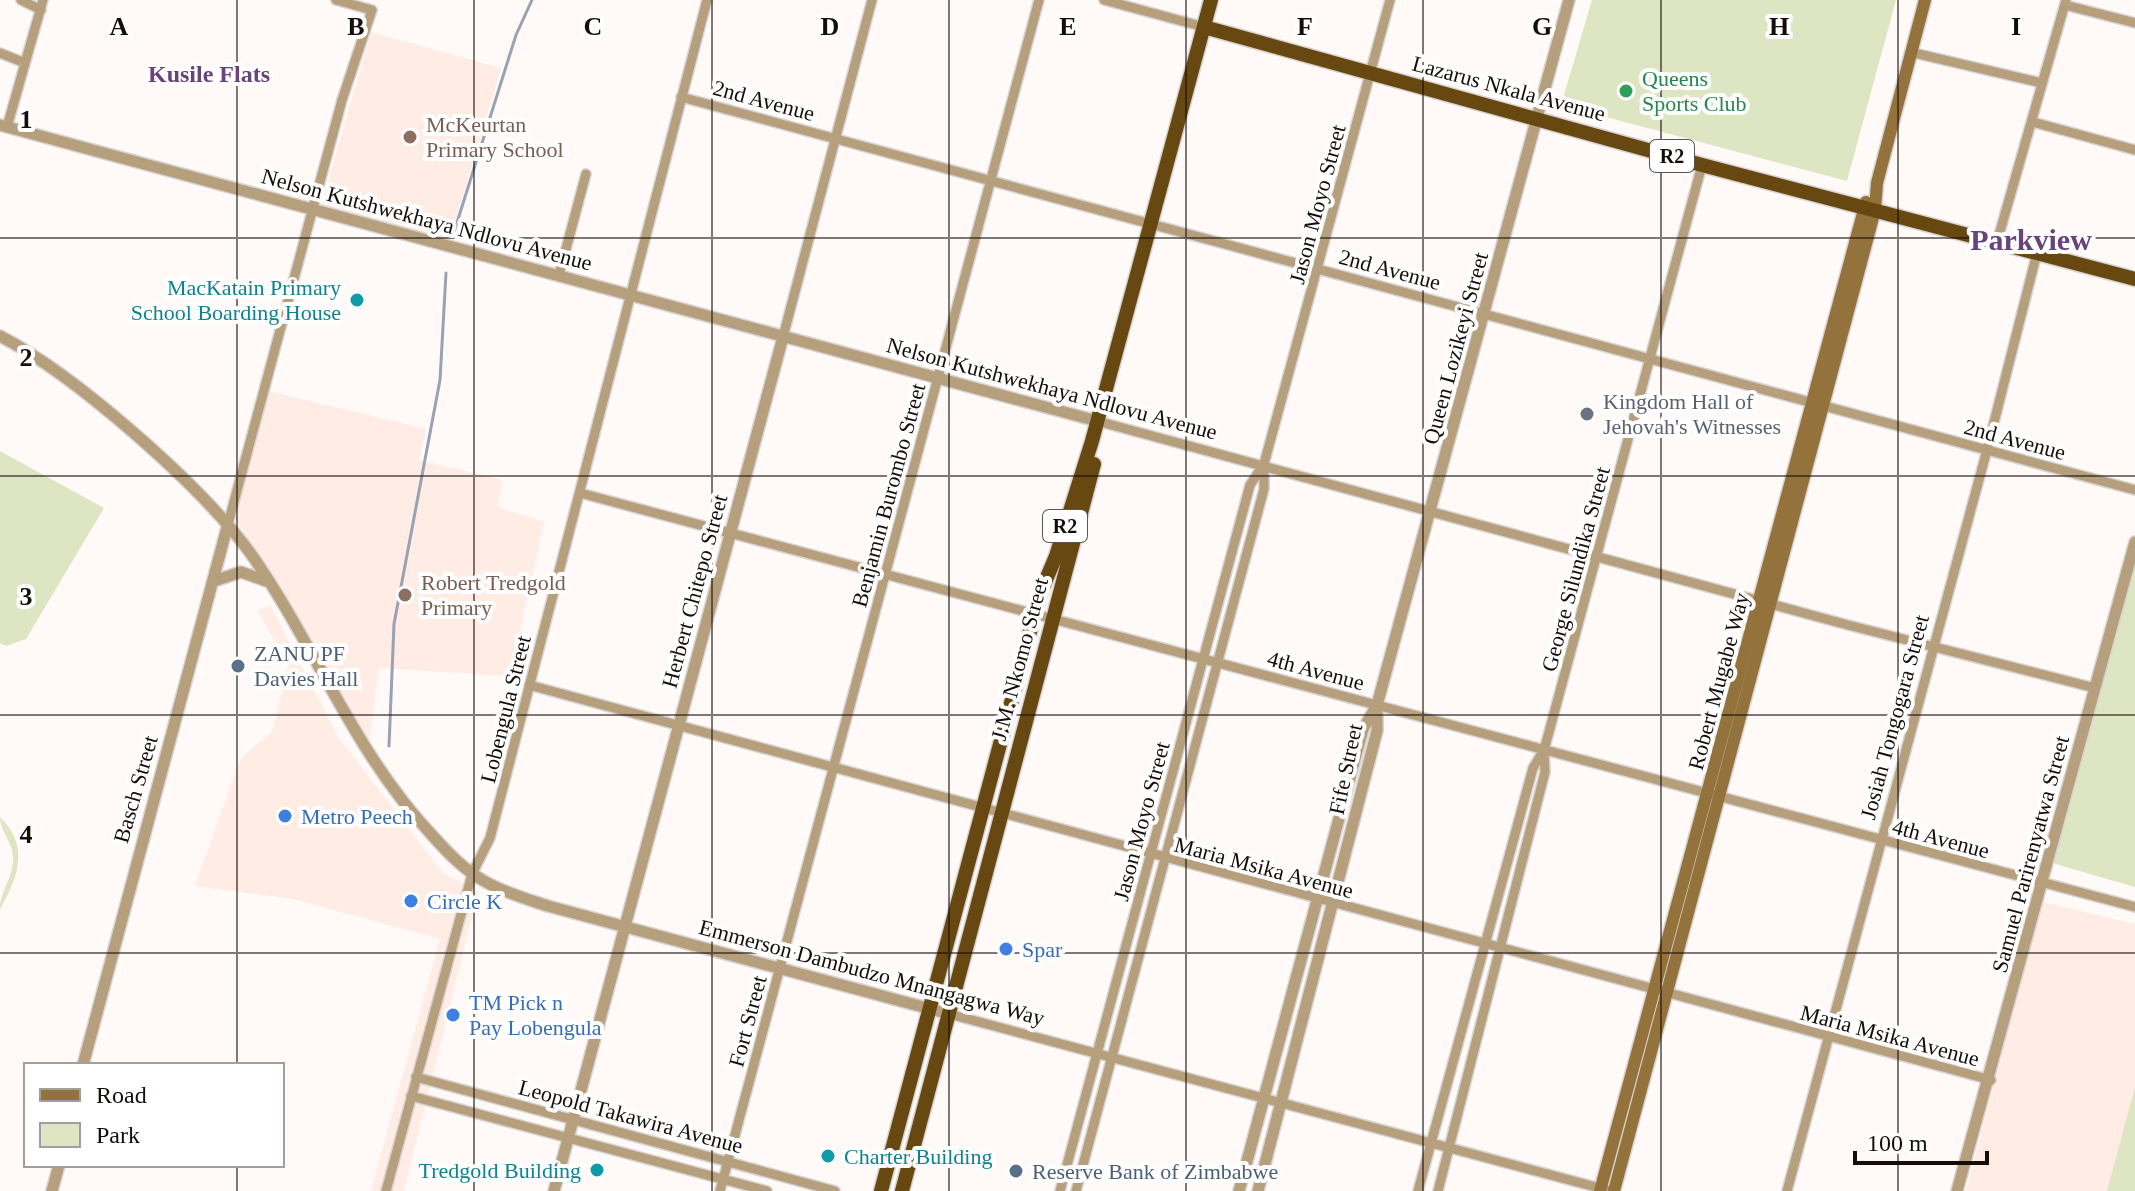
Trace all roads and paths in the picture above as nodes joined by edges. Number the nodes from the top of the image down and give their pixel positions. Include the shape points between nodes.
1 (21, 0) edge
2 (336, 0) edge
3 (707, 0) edge
4 (872, 0) edge
5 (1039, 0) edge
6 (1104, 0) edge
7 (1213, 0) edge
8 (1390, 0) edge
9 (1569, 0) edge
10 (1925, 0) edge
11 (2066, 2) edge
12 (42, 5) edge
13 (2135, 23) edge
14 (1207, 28) junction
15 (1910, 52) junction
16 (0, 53) edge
17 (25, 63) junction
18 (1372, 73) junction
19 (2042, 83) junction
20 (681, 97) junction
21 (1538, 118) junction
22 (2033, 122) junction
23 (4, 126) edge
24 (836, 138) junction
25 (2135, 150) edge
26 (1702, 165) junction
27 (586, 174) dead end
28 (992, 181) junction
29 (312, 208) junction
30 (1869, 209) junction
31 (1154, 224) junction
32 (1997, 242) junction
33 (2037, 253) junction
34 (1318, 268) junction
35 (559, 275) junction
36 (2135, 279) edge
37 (630, 295) junction
38 (1486, 313) junction
39 (0, 336) edge
40 (783, 337) junction
41 (1651, 359) junction
42 (938, 380) junction
43 (1818, 405) junction
44 (1101, 422) junction
45 (1987, 450) junction
46 (1264, 464) junction
47 (2135, 490) edge
48 (580, 493) junction
49 (1431, 509) junction
50 (228, 524) junction
51 (731, 533) junction
52 (2135, 542) edge
53 (1598, 556) junction
54 (885, 574) junction
55 (214, 581) junction
56 (267, 582) junction
57 (1766, 603) junction
58 (1034, 613) junction
59 (1052, 618) junction
60 (1932, 645) junction
61 (1203, 659) junction
62 (1218, 663) junction
63 (529, 685) junction
64 (2095, 688) junction
65 (1377, 705) junction
66 (679, 726) junction
67 (1544, 750) junction
68 (832, 768) junction
69 (1714, 796) junction
70 (982, 809) junction
71 (1001, 814) junction
72 (1880, 840) junction
73 (1151, 855) junction
74 (1165, 859) junction
75 (472, 874) junction
76 (2042, 884) junction
77 (1318, 901) junction
78 (1333, 905) junction
79 (2135, 907) edge
80 (625, 926) junction
81 (1484, 945) junction
82 (1500, 949) junction
83 (780, 968) junction
84 (1661, 992) junction
85 (929, 1008) junction
86 (951, 1014) junction
87 (1826, 1037) junction
88 (1097, 1053) junction
89 (1112, 1057) junction
90 (83, 1063) edge
91 (416, 1077) junction
92 (1991, 1080) junction
93 (411, 1096) junction
94 (1265, 1098) junction
95 (1281, 1102) junction
96 (573, 1119) junction
97 (568, 1138) junction
98 (1431, 1143) junction
99 (1449, 1148) junction
100 (728, 1161) junction
101 (58, 1167) edge
102 (723, 1180) junction
103 (1606, 1190) edge
104 (52, 1191) edge
105 (386, 1191) edge
106 (554, 1191) edge
107 (720, 1191) edge
108 (767, 1191) edge
109 (835, 1191) edge
110 (881, 1191) edge
111 (902, 1191) edge
112 (1060, 1191) edge
113 (1076, 1191) edge
114 (1239, 1191) edge
115 (1258, 1191) edge
116 (1418, 1191) edge
117 (1438, 1191) edge
118 (1787, 1191) edge
119 (1960, 1191) edge

1 - 12 street
2 - 29 street via 372,10
3 - 20 street, Lobengula Street
4 - 24 street, Herbert Chitepo Street
5 - 28 street, Benjamin Burombo Street
6 - 14 street, Lazarus Nkala Avenue
7 - 14 highway, J.M. Nkomo Street / R2
8 - 18 street, Jason Moyo Street
9 - 21 street, Queen Lozikeyi Street
10 - 15 main road, Robert Mugabe Way
11 - 13 street
11 - 19 street
12 - 17 street
14 - 18 highway, Lazarus Nkala Avenue / R2
14 - 31 highway, J.M. Nkomo Street / R2
15 - 19 street
15 - 30 main road, Robert Mugabe Way
16 - 17 street
17 - 23 street
18 - 21 highway, Lazarus Nkala Avenue / R2
18 - 34 street, Jason Moyo Street
19 - 22 street
20 - 24 street, 2nd Avenue
20 - 37 street, Lobengula Street
21 - 26 highway, Lazarus Nkala Avenue / R2
21 - 38 street, Queen Lozikeyi Street
22 - 25 street
22 - 32 street
23 - 29 street, Nelson Kutshwekhaya Ndlovu Avenue
24 - 28 street, 2nd Avenue
24 - 40 street, Herbert Chitepo Street
26 - 30 highway, Lazarus Nkala Avenue / R2
26 - 41 street, George Silundika Street
27 - 35 street
28 - 31 street, 2nd Avenue
28 - 42 street, Benjamin Burombo Street
29 - 35 street, Nelson Kutshwekhaya Ndlovu Avenue
29 - 50 street
30 - 32 highway, Lazarus Nkala Avenue / R2
30 - 43 main road, Robert Mugabe Way
31 - 34 street, 2nd Avenue
31 - 44 highway, J.M. Nkomo Street / R2
32 - 33 highway, Lazarus Nkala Avenue / R2
33 - 36 highway, Lazarus Nkala Avenue / R2
33 - 45 street, Josiah Tongogara Street
34 - 38 street, 2nd Avenue
34 - 46 street, Jason Moyo Street
35 - 37 street, Nelson Kutshwekhaya Ndlovu Avenue
37 - 40 street, Nelson Kutshwekhaya Ndlovu Avenue
37 - 48 street, Lobengula Street
38 - 41 street, 2nd Avenue
38 - 49 street, Queen Lozikeyi Street
39 - 50 street via 114,419
40 - 42 street, Nelson Kutshwekhaya Ndlovu Avenue
40 - 51 street, Herbert Chitepo Street
41 - 43 street, 2nd Avenue
41 - 53 street, George Silundika Street
42 - 44 street, Nelson Kutshwekhaya Ndlovu Avenue
42 - 54 street, Benjamin Burombo Street
43 - 45 street, 2nd Avenue
43 - 57 main road, Robert Mugabe Way
44 - 46 street, Nelson Kutshwekhaya Ndlovu Avenue
44 - 58 highway, J.M. Nkomo Street / R2
44 - 59 highway, J.M. Nkomo Street / R2
45 - 47 street, 2nd Avenue
45 - 60 street, Josiah Tongogara Street
46 - 49 street, Nelson Kutshwekhaya Ndlovu Avenue
46 - 61 street, Jason Moyo Street via 1250,485
46 - 62 street, Jason Moyo Street via 1264,489
48 - 51 street, 4th Avenue
48 - 63 street, Lobengula Street
49 - 53 street, Nelson Kutshwekhaya Ndlovu Avenue
49 - 65 street, Queen Lozikeyi Street
50 - 55 street, Basch Street
50 - 56 street, Emmerson Dambudzo Mnangagwa Way
51 - 54 street, 4th Avenue
51 - 66 street, Herbert Chitepo Street
52 - 64 street, Samuel Parirenyatwa Street
53 - 57 street, Nelson Kutshwekhaya Ndlovu Avenue
53 - 67 street, George Silundika Street
54 - 58 street, 4th Avenue
54 - 68 street, Benjamin Burombo Street
55 - 56 street via 241,572
55 - 90 street, Basch Street
56 - 75 street, Emmerson Dambudzo Mnangagwa Way via 370,758 418,820
57 - 60 street, Nelson Kutshwekhaya Ndlovu Avenue
57 - 69 main road, Robert Mugabe Way
58 - 59 street, 4th Avenue
58 - 70 highway, J.M. Nkomo Street / R2
59 - 61 street, 4th Avenue
59 - 71 highway, J.M. Nkomo Street / R2
60 - 64 street, Nelson Kutshwekhaya Ndlovu Avenue
60 - 72 street, Josiah Tongogara Street
61 - 62 street, 4th Avenue
61 - 73 street, Jason Moyo Street
62 - 65 street, 4th Avenue
62 - 74 street, Jason Moyo Street
63 - 66 street, Maria Msika Avenue
63 - 75 street, Lobengula Street via 490,838
64 - 76 street, Samuel Parirenyatwa Street
65 - 67 street, 4th Avenue
65 - 77 street, Fife Street via 1362,730
65 - 78 street, Fife Street via 1377,731
66 - 68 street, Maria Msika Avenue
66 - 80 street, Herbert Chitepo Street
67 - 69 street, 4th Avenue
67 - 81 street, George Silundika Street via 1533,768
67 - 82 street, George Silundika Street via 1546,768
68 - 70 street, Maria Msika Avenue
68 - 83 street, Fort Street
69 - 72 street, 4th Avenue
69 - 84 main road, Robert Mugabe Way
70 - 71 street, Maria Msika Avenue
70 - 85 highway, J.M. Nkomo Street / R2
71 - 73 street, Maria Msika Avenue
71 - 86 highway, J.M. Nkomo Street / R2
72 - 76 street, 4th Avenue
72 - 87 street, Josiah Tongogara Street
73 - 74 street, Maria Msika Avenue
73 - 88 street, Jason Moyo Street
74 - 77 street, Maria Msika Avenue
74 - 89 street, Jason Moyo Street
75 - 80 street, Emmerson Dambudzo Mnangagwa Way via 518,896
75 - 91 street, Lobengula Street
76 - 79 street, 4th Avenue
76 - 92 street, Samuel Parirenyatwa Street
77 - 78 street, Maria Msika Avenue
77 - 94 street, Fife Street
78 - 81 street, Maria Msika Avenue
78 - 95 street, Fife Street
80 - 83 street, Emmerson Dambudzo Mnangagwa Way
80 - 96 street, Herbert Chitepo Street
81 - 82 street, Maria Msika Avenue
81 - 98 street, George Silundika Street
82 - 84 street, Maria Msika Avenue
82 - 99 street, George Silundika Street
83 - 85 street, Emmerson Dambudzo Mnangagwa Way
83 - 100 street, Fort Street
84 - 87 street, Maria Msika Avenue
84 - 103 main road, Robert Mugabe Way
85 - 86 street, Emmerson Dambudzo Mnangagwa Way
85 - 110 highway, J.M. Nkomo Street / R2
86 - 88 street, Emmerson Dambudzo Mnangagwa Way
86 - 111 highway, J.M. Nkomo Street / R2
87 - 92 street, Maria Msika Avenue
87 - 118 street, Josiah Tongogara Street
88 - 89 street, Emmerson Dambudzo Mnangagwa Way
88 - 112 street, Jason Moyo Street
89 - 94 street, Emmerson Dambudzo Mnangagwa Way
89 - 113 street, Jason Moyo Street
91 - 93 street, Lobengula Street
91 - 96 street, Leopold Takawira Avenue
92 - 119 street, Samuel Parirenyatwa Street
93 - 97 street, Leopold Takawira Avenue
93 - 105 street, Lobengula Street
94 - 95 street, Emmerson Dambudzo Mnangagwa Way
94 - 114 street, Fife Street
95 - 98 street, Emmerson Dambudzo Mnangagwa Way
95 - 115 street, Fife Street
96 - 97 street, Herbert Chitepo Street
96 - 100 street, Leopold Takawira Avenue
97 - 102 street, Leopold Takawira Avenue
97 - 106 street, Herbert Chitepo Street
98 - 99 street, Emmerson Dambudzo Mnangagwa Way
98 - 116 street, George Silundika Street
99 - 103 street, Emmerson Dambudzo Mnangagwa Way
99 - 117 street, George Silundika Street
100 - 102 street, Fort Street
100 - 109 street, Leopold Takawira Avenue
101 - 104 street
102 - 107 street, Fort Street
102 - 108 street, Leopold Takawira Avenue

